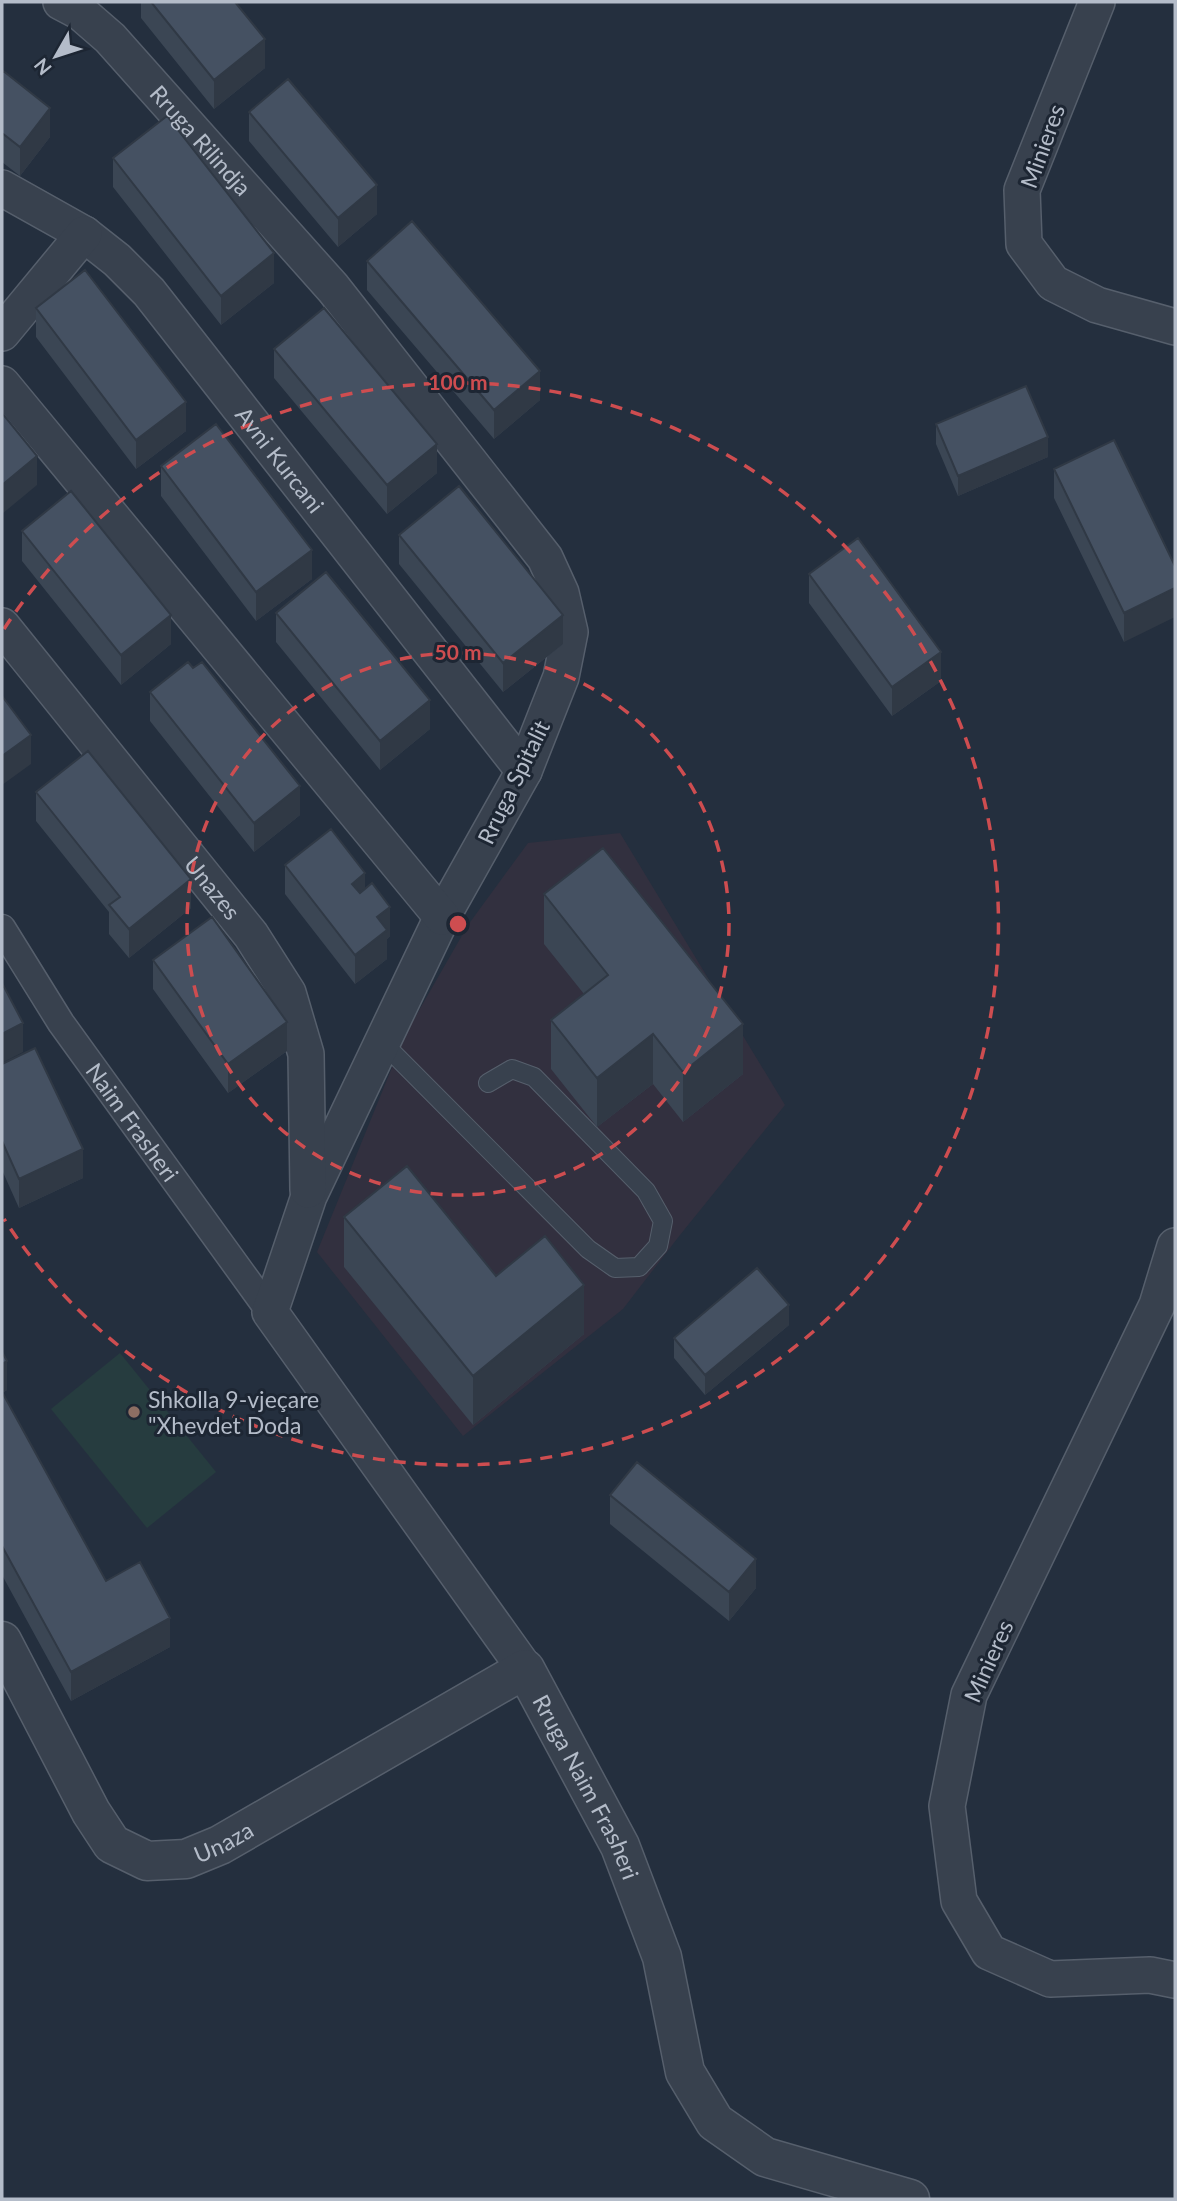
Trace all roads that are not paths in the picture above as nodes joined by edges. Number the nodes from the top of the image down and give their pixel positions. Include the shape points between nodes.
1 (61, 2) edge
2 (1097, 2) edge
3 (2, 188) edge
4 (84, 234) junction
5 (332, 288) joint
6 (1175, 327) edge
7 (2, 333) edge
8 (2, 384) edge
9 (2, 626) edge
10 (524, 771) junction
11 (442, 916) junction
12 (2, 928) edge
13 (382, 1042) junction
14 (488, 1083) dead end
15 (309, 1196) junction
16 (1175, 1246) edge
17 (270, 1312) junction
18 (2, 1641) edge
19 (525, 1669) junction
20 (1175, 1980) edge
21 (909, 2199) edge

1 - 5 street, Rruga Rilindja via 110,38
2 - 6 street, Minieres via 1023,190 1024,244 1053,283 1097,304
3 - 4 street, Avni Kurcani
4 - 7 street
4 - 10 street, Avni Kurcani via 149,292
5 - 10 street, Rruga Spitalit via 545,558 561,593 570,632 561,677
8 - 11 street
9 - 15 street, Unazes via 251,935 288,993 306,1055
10 - 11 street, Rruga Spitalit
11 - 13 street, Rruga Spitalit
12 - 17 street, Naim Frasheri via 61,1023
13 - 14 lane via 588,1248 615,1268 639,1267 658,1246 663,1221 646,1191 534,1077 512,1069
13 - 15 street, Rruga Spitalit
15 - 17 street, Rruga Spitalit
16 - 20 street, Minieres via 1157,1305 969,1695 947,1806 959,1900 989,1952 1050,1979 1150,1975
17 - 19 street, Rruga Naim Frasheri
18 - 19 street, Unaza via 91,1812 113,1843 147,1861 187,1858 220,1845
19 - 21 street, Rruga Naim Frasheri via 620,1846 662,1957 685,2072 715,2122 765,2157

